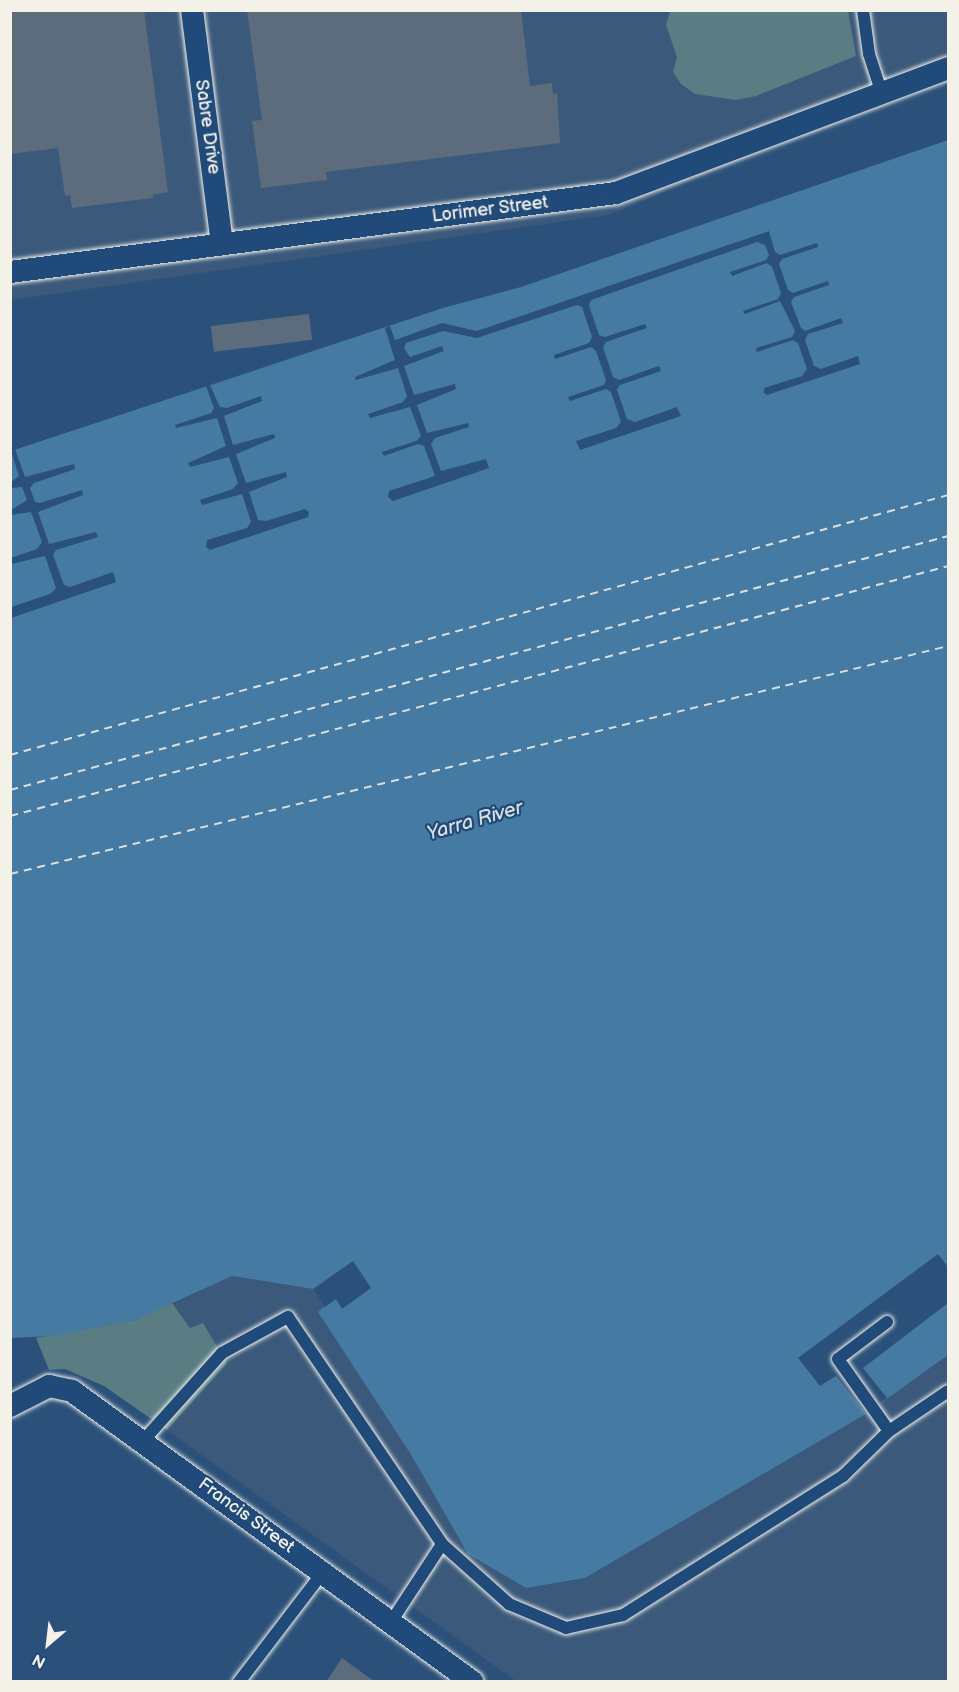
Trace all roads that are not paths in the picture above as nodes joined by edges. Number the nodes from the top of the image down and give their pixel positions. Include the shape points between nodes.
1 (192, 10) edge
2 (863, 10) edge
3 (948, 68) edge
4 (880, 92) junction
5 (222, 244) junction
6 (10, 272) edge
7 (887, 1322) dead end
8 (948, 1391) edge
9 (10, 1406) edge
10 (889, 1431) junction
11 (143, 1441) junction
12 (442, 1544) junction
13 (323, 1572) junction
14 (391, 1622) junction
15 (239, 1682) edge
16 (474, 1682) edge

1 - 5 street, Sabre Drive
2 - 4 lane via 868,54
3 - 4 street, Lorimer Street
4 - 5 street, Lorimer Street via 624,191
5 - 6 street, Lorimer Street
7 - 10 lane via 838,1359
8 - 10 lane
9 - 11 street, Francis Street via 49,1386 58,1386 72,1391
10 - 12 lane via 843,1476 623,1615 566,1628 509,1604
11 - 12 lane via 222,1353 288,1317
11 - 13 street, Francis Street
12 - 14 lane
13 - 14 street, Francis Street
13 - 15 lane
14 - 16 street, Francis Street

